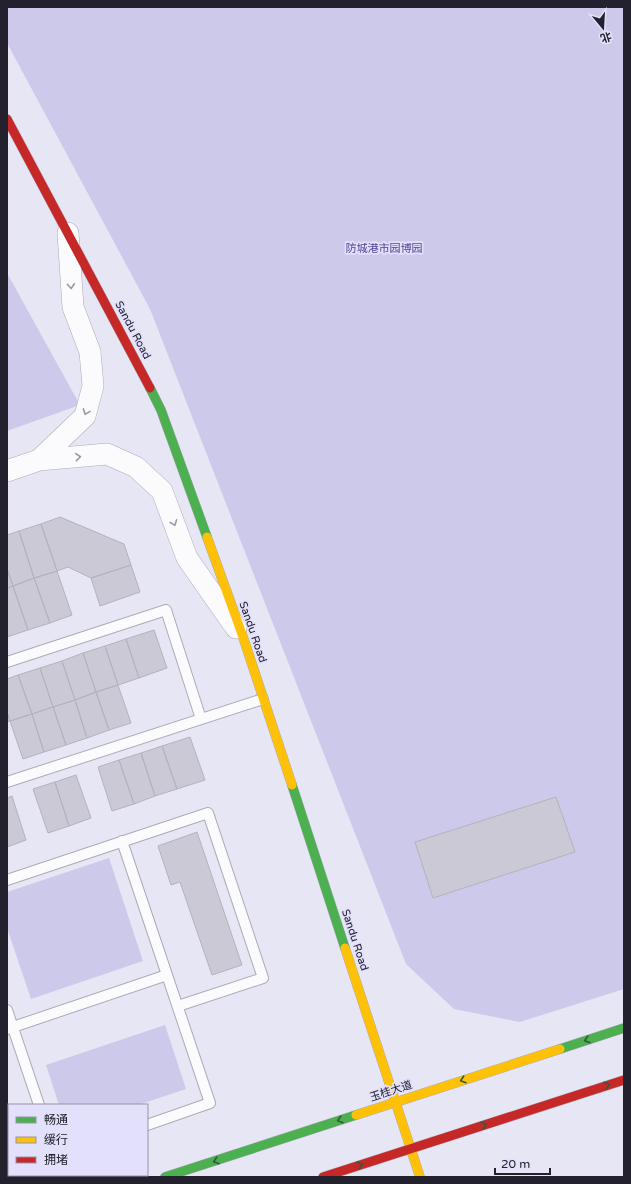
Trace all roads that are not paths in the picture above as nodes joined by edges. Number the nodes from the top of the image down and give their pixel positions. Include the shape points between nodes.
1 (7, 119) edge
2 (68, 233) junction
3 (39, 460) junction
4 (7, 471) edge
5 (243, 638) junction
6 (7, 662) edge
7 (263, 699) junction
8 (201, 719) junction
9 (7, 782) edge
10 (122, 841) junction
11 (7, 880) edge
12 (167, 975) junction
13 (178, 1006) junction
14 (7, 1010) edge
15 (10, 1028) edge
16 (624, 1028) edge
17 (624, 1080) edge
18 (396, 1102) junction
19 (39, 1104) edge
20 (148, 1124) edge
21 (410, 1149) junction
22 (165, 1177) edge
23 (323, 1177) edge
24 (420, 1177) edge

1 - 2 main road, Sandu Road
2 -> 3 street via 73,307 90,352 93,386 85,416
2 - 5 main road, Sandu Road via 161,410
3 - 4 street
3 -> 5 street via 107,454 136,467 162,491 187,558
5 - 7 main road, Sandu Road
6 - 8 lane via 166,610
7 - 8 lane
7 - 18 main road, Sandu Road
8 - 9 lane
10 - 11 lane
10 - 12 lane
10 - 13 lane via 208,813 263,978
12 - 13 lane
12 - 15 lane
13 - 20 lane via 210,1103
14 - 15 lane
15 - 19 lane
16 -> 18 main road, 玉桂大道
21 -> 17 main road
18 - 21 main road, Sandu Road
18 -> 22 main road, 玉桂大道
23 -> 21 main road
21 - 24 main road, Sandu Road

